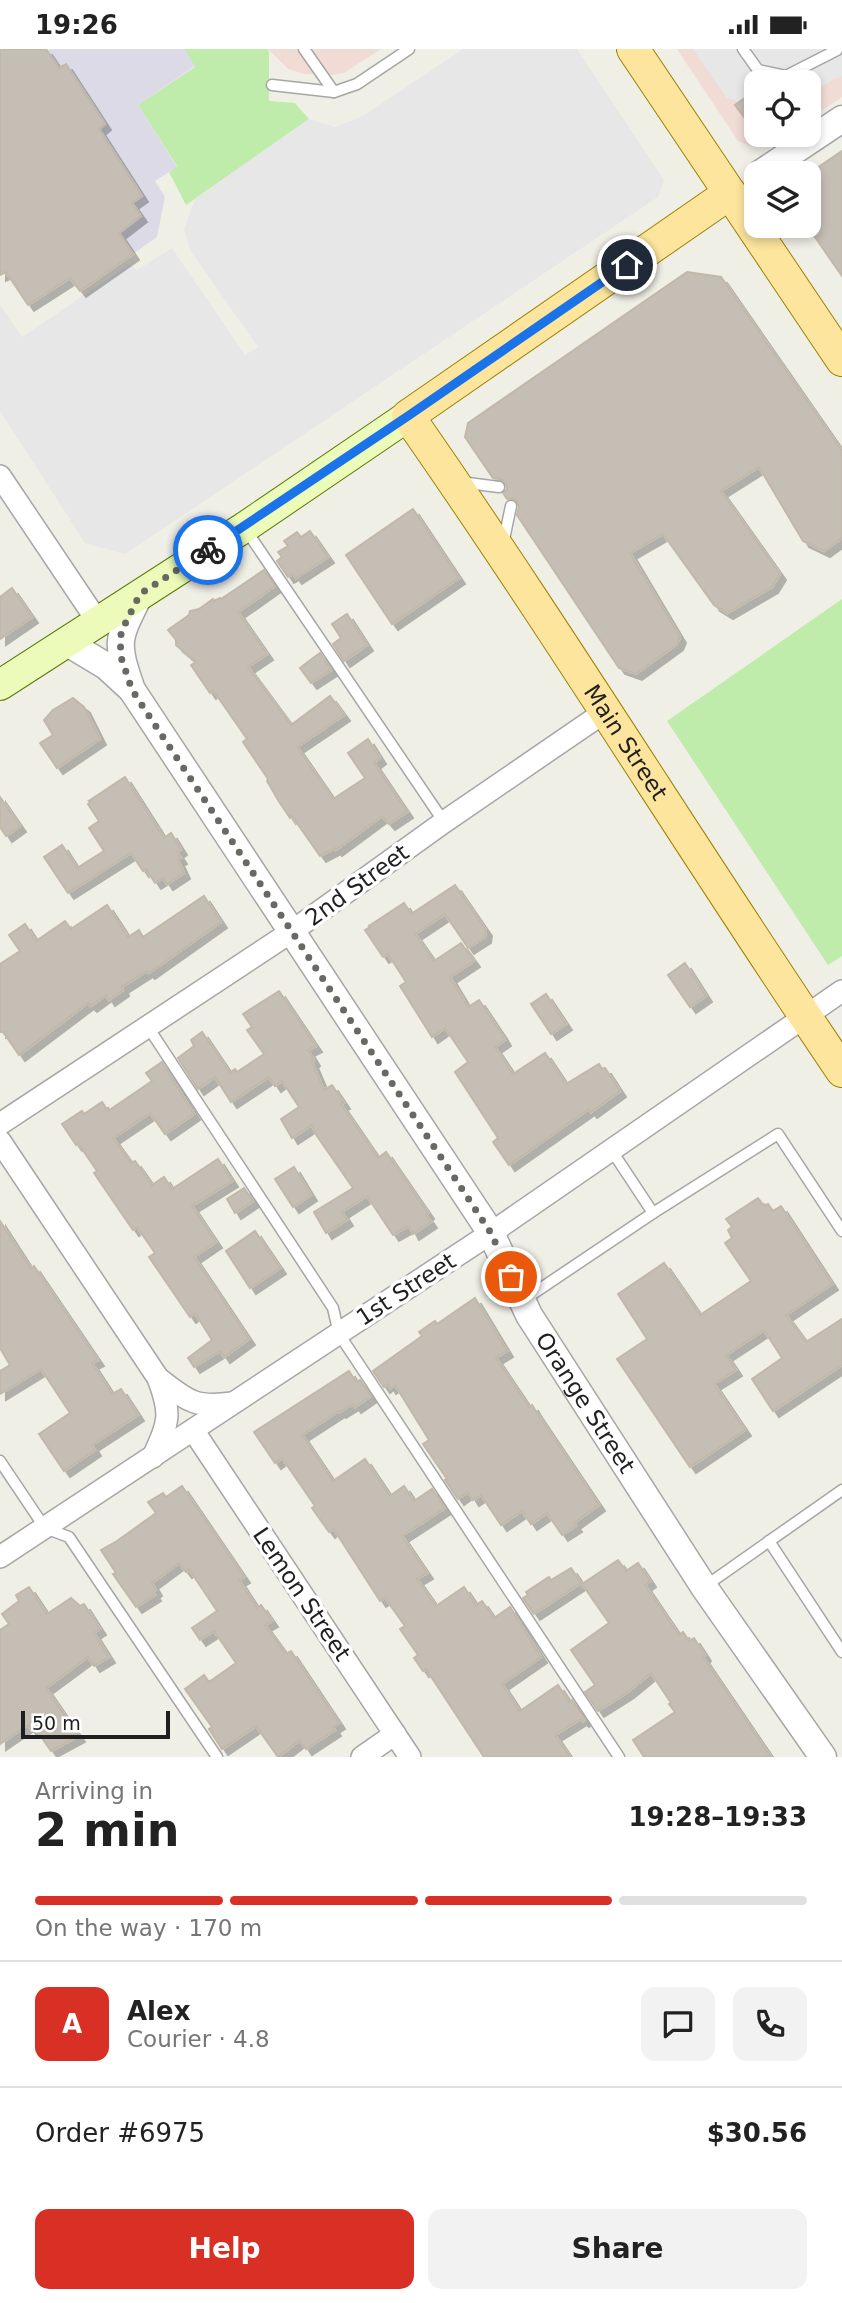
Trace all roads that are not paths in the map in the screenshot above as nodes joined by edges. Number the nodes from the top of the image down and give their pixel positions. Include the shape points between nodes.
1 (304, 49) edge
2 (409, 49) edge
3 (633, 49) edge
4 (743, 49) edge
5 (837, 49) edge
6 (842, 57) edge
7 (272, 85) dead end
8 (334, 92) junction
9 (842, 120) edge
10 (779, 161) edge
11 (743, 185) edge
12 (838, 346) edge
13 (408, 416) junction
14 (0, 476) edge
15 (454, 481) junction
16 (499, 487) dead end
17 (511, 506) dead end
18 (245, 527) junction
19 (501, 554) junction
20 (140, 594) junction
21 (97, 622) junction
22 (66, 642) junction
23 (0, 685) edge
24 (132, 690) junction
25 (606, 711) junction
26 (444, 823) junction
27 (291, 932) junction
28 (842, 991) edge
29 (805, 1016) junction
30 (148, 1027) junction
31 (842, 1071) edge
32 (0, 1124) edge
33 (0, 1141) edge
34 (612, 1151) junction
35 (653, 1213) junction
36 (842, 1231) edge
37 (491, 1233) junction
38 (522, 1301) junction
39 (339, 1334) junction
40 (158, 1378) junction
41 (235, 1403) junction
42 (193, 1430) junction
43 (153, 1457) junction
44 (0, 1461) edge
45 (842, 1490) edge
46 (45, 1528) junction
47 (769, 1541) junction
48 (0, 1557) edge
49 (704, 1587) junction
50 (842, 1652) edge
51 (395, 1734) junction
52 (217, 1757) edge
53 (362, 1757) edge
54 (410, 1757) edge
55 (619, 1757) edge
56 (823, 1757) edge

1 - 8 lane
2 - 8 lane via 357,84
3 - 11 main road
4 - 5 lane via 758,70 786,76
5 - 6 lane
7 - 8 lane
9 - 10 street
11 - 12 main road
11 - 13 main road
13 - 15 main road, Main Street
13 - 18 main road
14 - 21 street
15 - 16 lane
15 - 19 main road, Main Street
17 - 19 lane
18 - 20 main road
18 - 26 lane
19 - 25 main road, Main Street
20 - 21 main road
20 - 24 street, Orange Street via 121,632 120,654
21 - 22 main road
22 - 23 main road
22 - 24 street, Orange Street via 106,666
24 - 27 street, Orange Street
25 - 26 street, 2nd Street
25 - 29 main road, Main Street
26 - 27 street, 2nd Street
27 - 30 street, 2nd Street
27 - 37 street, Orange Street
28 - 29 street, 1st Street
29 - 31 main road, Main Street
29 - 34 street, 1st Street
30 - 32 street, 2nd Street
30 - 39 lane via 333,1308
33 - 40 street
34 - 35 lane
34 - 37 street, 1st Street
35 - 36 lane via 778,1134
35 - 38 lane
37 - 38 street, Orange Street
37 - 39 street, 1st Street
38 - 49 street, Orange Street
39 - 41 street, 1st Street
39 - 55 lane
40 - 41 street via 184,1398 207,1406
40 - 43 street via 168,1404 167,1425
41 - 42 street, 1st Street
42 - 43 street, 1st Street
42 - 51 street, Lemon Street
43 - 46 street, 1st Street
44 - 46 lane
45 - 47 lane
46 - 48 street, 1st Street
46 - 52 lane via 69,1537
47 - 49 lane
47 - 50 lane
49 - 56 street, Orange Street
51 - 53 street
51 - 54 street, Lemon Street

